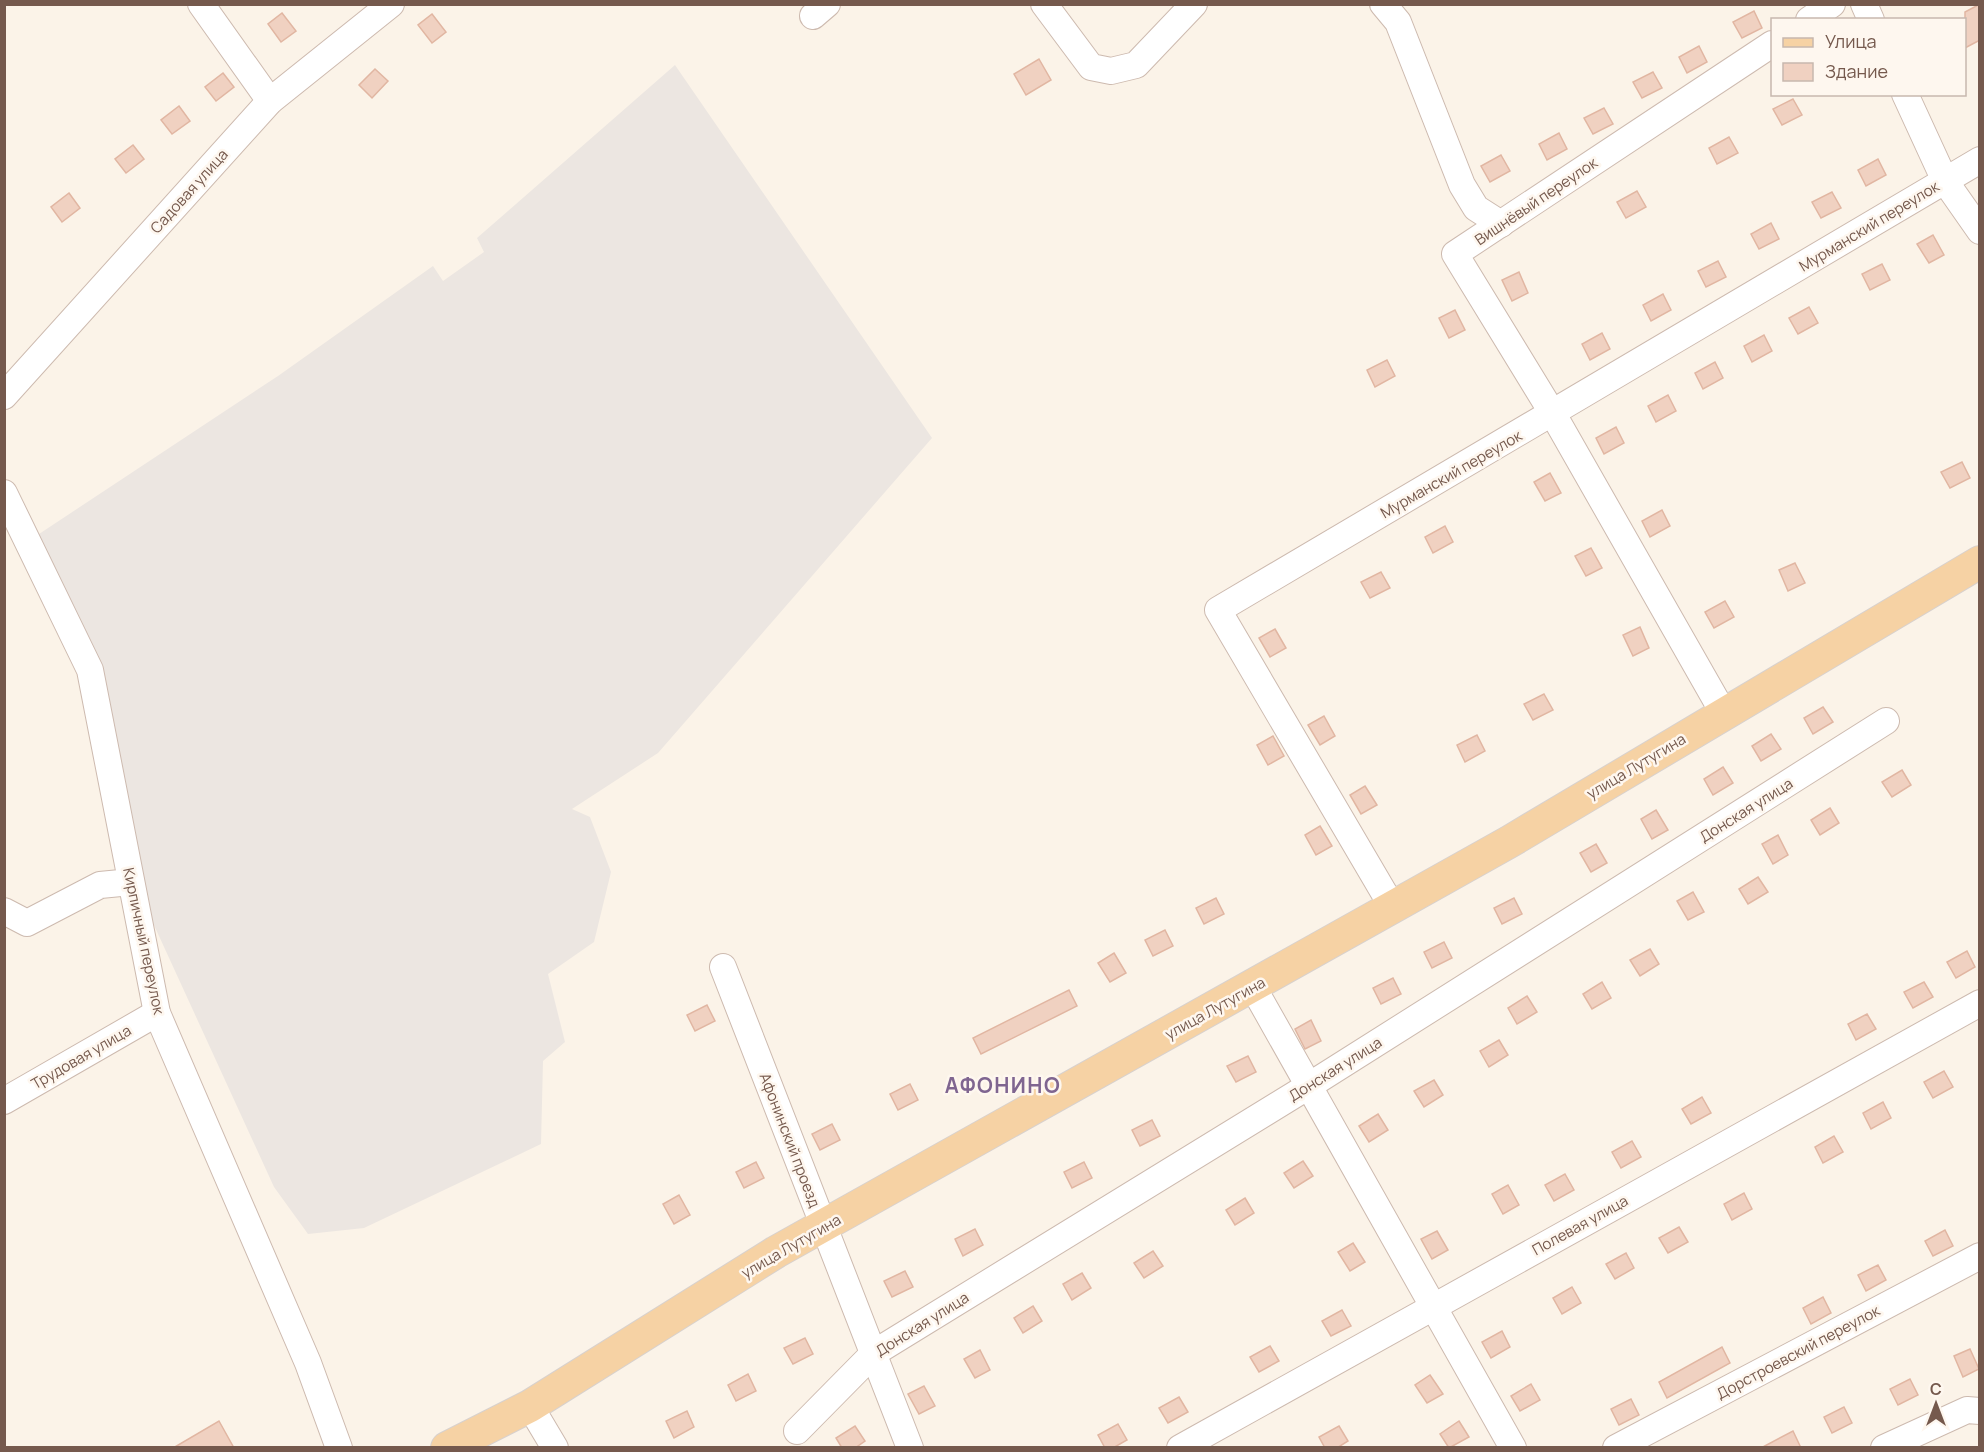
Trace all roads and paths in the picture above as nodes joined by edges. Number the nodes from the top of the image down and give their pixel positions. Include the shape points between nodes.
1 (201, 4) edge
2 (391, 4) edge
3 (1044, 4) edge
4 (1194, 4) edge
5 (1383, 4) edge
6 (1832, 4) edge
7 (1864, 4) edge
8 (1812, 18) edge
9 (1870, 18) edge
10 (1771, 45) edge
11 (1906, 96) edge
12 (270, 101) junction
13 (1980, 159) edge
14 (1945, 181) junction
15 (1502, 224) junction
16 (1980, 231) edge
17 (4, 396) edge
18 (1553, 414) junction
19 (4, 493) edge
20 (1980, 562) edge
21 (1724, 714) junction
22 (1886, 722) dead end
23 (131, 882) junction
24 (1393, 908) junction
25 (4, 910) edge
26 (723, 967) dead end
27 (1253, 987) junction
28 (1980, 1003) edge
29 (157, 1013) junction
30 (1307, 1087) junction
31 (4, 1101) edge
32 (824, 1227) junction
33 (1980, 1256) edge
34 (1432, 1307) junction
35 (874, 1353) junction
36 (530, 1406) junction
37 (1980, 1411) edge
38 (797, 1431) dead end
39 (339, 1448) edge
40 (447, 1448) edge
41 (555, 1448) edge
42 (910, 1448) edge
43 (1180, 1448) edge
44 (1513, 1448) edge
45 (1616, 1448) edge
46 (1884, 1448) edge

1 - 12 street
2 - 12 street, Садовая улица
3 - 4 street via 1091,67 1111,71 1136,65
5 - 15 street via 1398,22 1462,185 1476,207
6 - 8 street
7 - 9 street
10 - 15 street, Вишнёвый переулок
11 - 14 street
12 - 17 street, Садовая улица
13 - 14 street, Мурманский переулок
14 - 16 street
14 - 18 street, Мурманский переулок
15 - 18 street, Вишнёвый переулок via 1455,254
18 - 21 street
18 - 24 street, Мурманский переулок via 1218,610
19 - 23 street, Кирпичный переулок via 90,670
20 - 21 main road, улица Лутугина
21 - 24 main road, улица Лутугина
22 - 30 street, Донская улица
23 - 25 street via 100,885 27,923
23 - 29 street, Кирпичный переулок
24 - 27 main road, улица Лутугина
26 - 32 street, Афонинский проезд
27 - 30 street
27 - 32 main road, улица Лутугина
28 - 34 street, Полевая улица
29 - 31 street, Трудовая улица
29 - 39 street, Кирпичный переулок via 308,1363
30 - 34 street
30 - 35 street, Донская улица
32 - 35 street, Афонинский проезд
32 - 36 main road, улица Лутугина via 776,1252
33 - 45 street, Дорстроевский переулок
34 - 43 street, Полевая улица
34 - 44 street
35 - 38 street, Донская улица
35 - 42 street, Афонинский проезд
36 - 40 main road, улица Лутугина
36 - 41 street
37 - 46 street via 1967,1410

